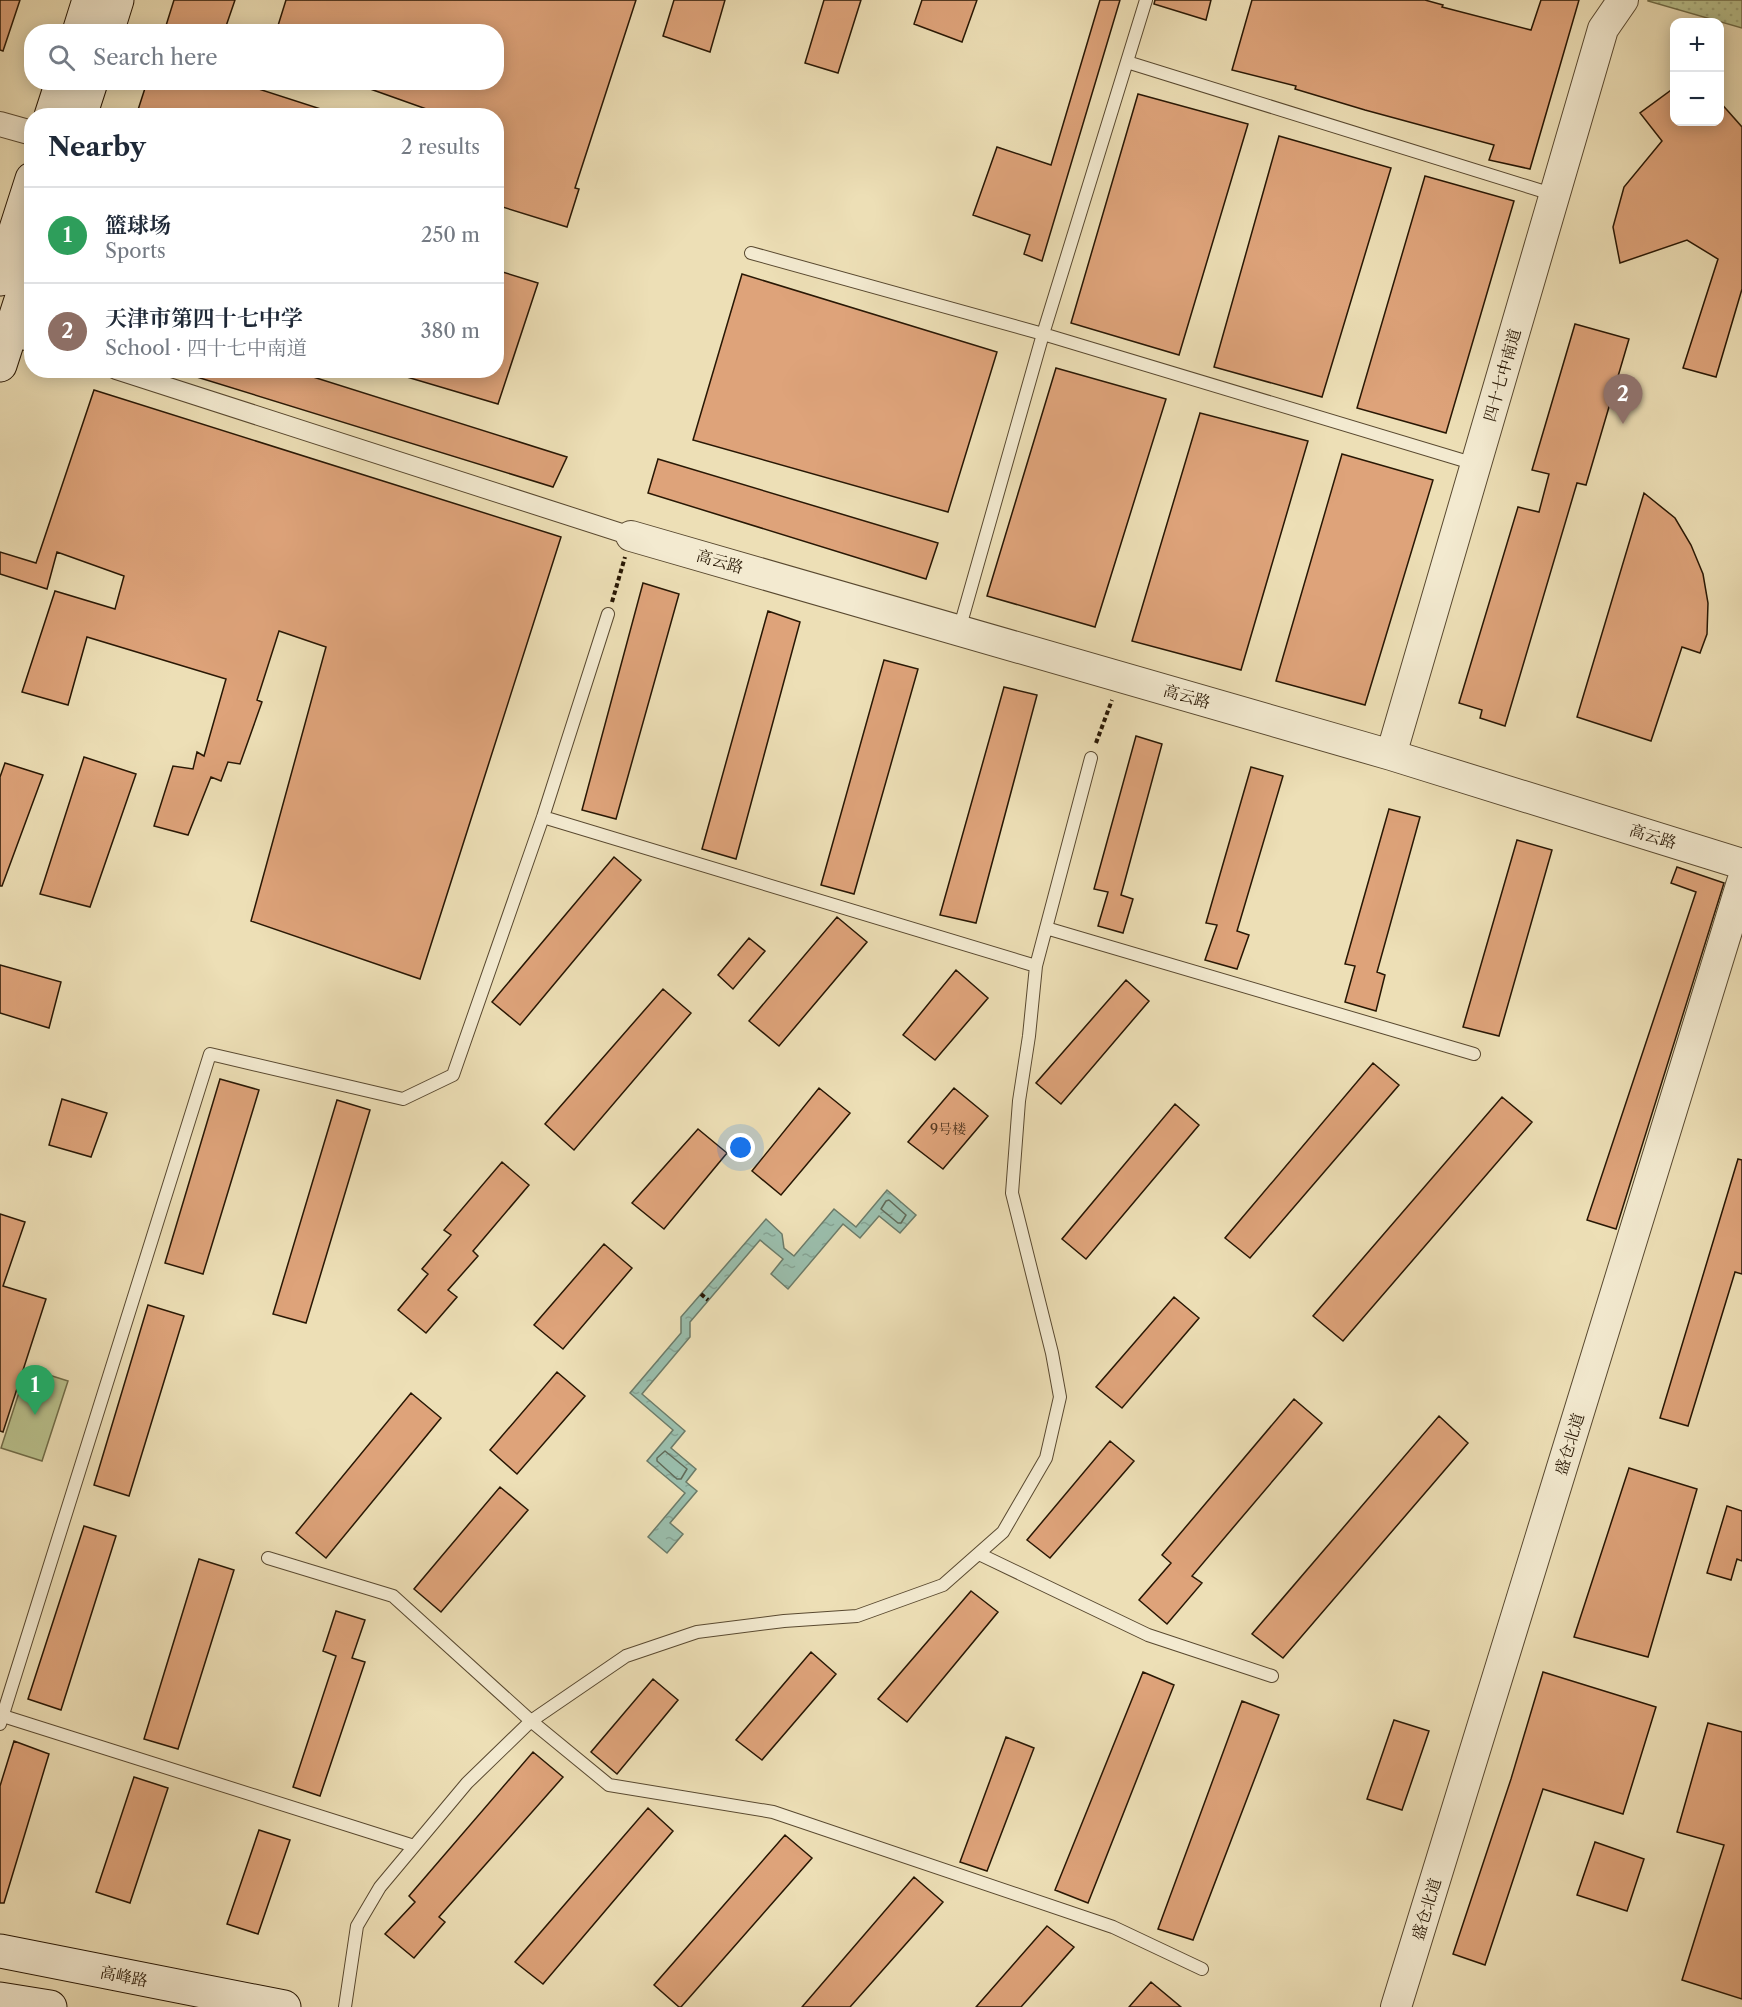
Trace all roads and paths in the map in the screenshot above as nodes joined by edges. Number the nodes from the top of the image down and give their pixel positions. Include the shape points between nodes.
1 (89, 0) edge
2 (117, 0) edge
3 (1146, 0) edge
4 (1623, 0) edge
5 (82, 24) edge
6 (110, 24) edge
7 (1126, 62) junction
8 (59, 90) edge
9 (88, 90) edge
10 (54, 108) edge
11 (83, 108) edge
12 (0, 124) edge
13 (24, 132) edge
14 (1554, 195) junction
15 (24, 204) edge
16 (751, 253) dead end
17 (0, 279) edge
18 (24, 301) edge
19 (1043, 334) junction
20 (13, 348) edge
21 (141, 378) edge
22 (1476, 464) junction
23 (631, 536) junction
24 (608, 614) joint
25 (958, 630) junction
26 (1120, 677) junction
27 (1391, 755) junction
28 (1091, 758) joint
29 (543, 817) junction
30 (1742, 864) edge
31 (1742, 882) edge
32 (1046, 928) junction
33 (1742, 947) edge
34 (1036, 966) junction
35 (1474, 1053) dead end
36 (701, 1294) dead end
37 (708, 1300) dead end
38 (979, 1554) junction
39 (268, 1558) dead end
40 (1272, 1676) dead end
41 (1, 1720) edge
42 (531, 1721) junction
43 (414, 1846) junction
44 (0, 1951) edge
45 (1202, 1969) dead end
46 (0, 1999) edge
47 (50, 2007) edge
48 (284, 2007) edge
49 (345, 2007) edge
50 (1396, 2007) edge
51 (1410, 2007) edge

1 - 5 main road
2 - 6 main road
3 - 7 lane
4 - 14 street, 四十七中南道 via 1603,29
7 - 14 lane
7 - 19 lane
8 - 10 main road
9 - 11 main road
12 - 13 street
14 - 22 street, 四十七中南道
15 - 17 main road
16 - 19 lane
18 - 20 main road
19 - 22 lane
19 - 25 lane
21 - 23 street
22 - 27 street, 四十七中南道
23 - 24 path
23 - 25 street, 高云路
24 - 29 lane
25 - 26 street, 高云路
26 - 27 street, 高云路
26 - 28 path
27 - 30 street, 高云路
28 - 32 lane
29 - 34 lane
29 - 41 lane via 453,1075 402,1099 210,1054
31 - 50 street, 盛仓北道
32 - 34 lane
32 - 35 lane
33 - 51 street, 盛仓北道
34 - 38 lane via 1012,1193 1060,1397 1046,1458 1003,1532
36 - 37 path
38 - 40 lane via 1148,1635
38 - 42 lane via 943,1585 857,1616 697,1632 626,1656
39 - 42 lane via 393,1596
41 - 43 lane
42 - 43 lane via 467,1783
42 - 45 lane via 609,1785 773,1812 1113,1927
43 - 49 lane via 380,1887 357,1926
44 - 48 main road, 高峰路
46 - 47 main road

